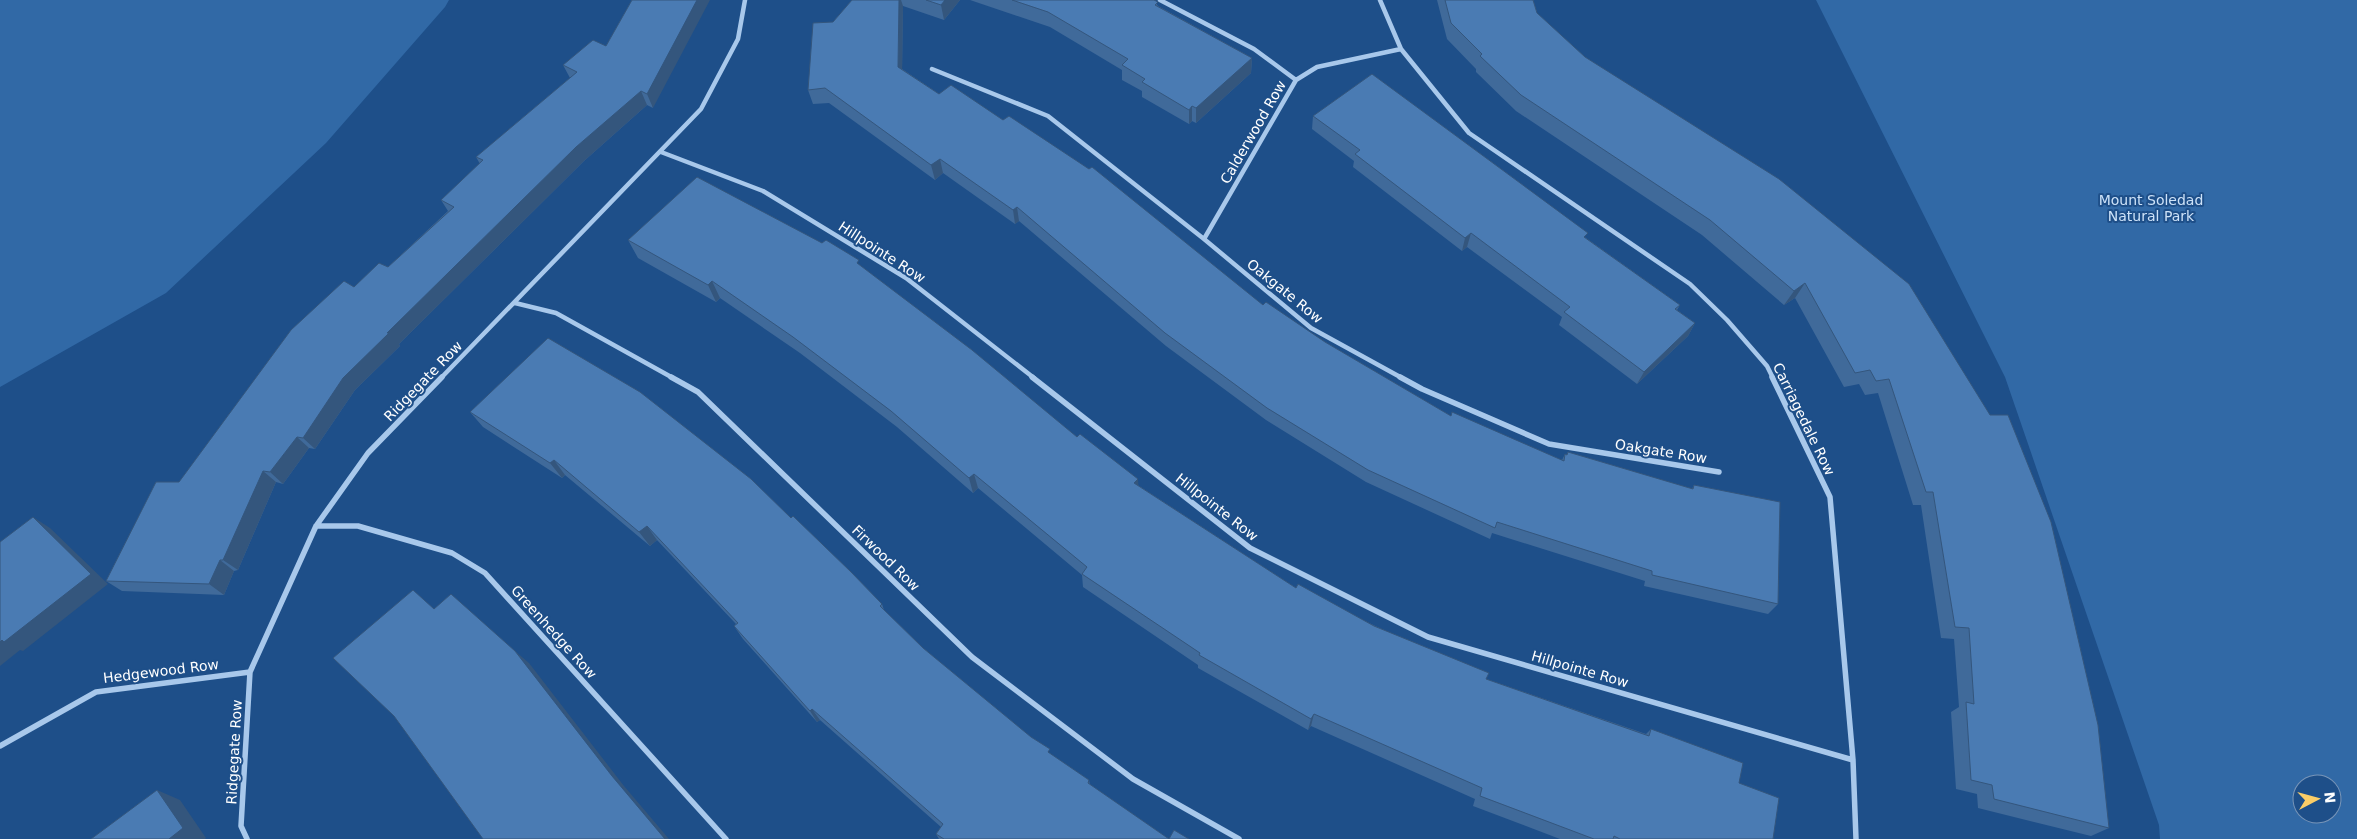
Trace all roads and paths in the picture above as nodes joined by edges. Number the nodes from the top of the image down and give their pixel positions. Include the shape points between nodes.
1 (745, 0) edge
2 (1160, 0) edge
3 (1380, 0) edge
4 (1401, 49) junction
5 (932, 69) dead end
6 (1296, 80) junction
7 (661, 152) junction
8 (1204, 239) junction
9 (515, 303) junction
10 (1719, 472) dead end
11 (316, 526) junction
12 (250, 672) junction
13 (0, 746) edge
14 (1853, 760) junction
15 (247, 839) edge
16 (726, 839) edge
17 (1240, 839) edge
18 (1856, 839) edge

1 - 7 street, Ridgegate Row via 738,39 701,110
2 - 6 street via 1254,48
3 - 4 street, Carriagedale Row
4 - 6 street, Calderwood Row via 1318,66
4 - 14 street, Carriagedale Row via 1469,133 1690,284 1767,366 1830,497
5 - 8 street, Oakgate Row via 1048,116
6 - 8 street, Calderwood Row
7 - 9 street, Ridgegate Row
7 - 14 street, Hillpointe Row via 763,191 906,278 1250,548 1428,637
8 - 10 street, Oakgate Row via 1311,328 1422,389 1549,444
9 - 11 street, Ridgegate Row via 368,453
9 - 17 street, Firwood Row via 556,313 698,392 972,656 1133,779
11 - 12 street, Ridgegate Row
11 - 16 street, Greenhedge Row via 358,526 452,553 485,573
12 - 13 street, Hedgewood Row via 96,692
12 - 15 street, Ridgegate Row via 241,826
14 - 18 street, Carriagedale Row

